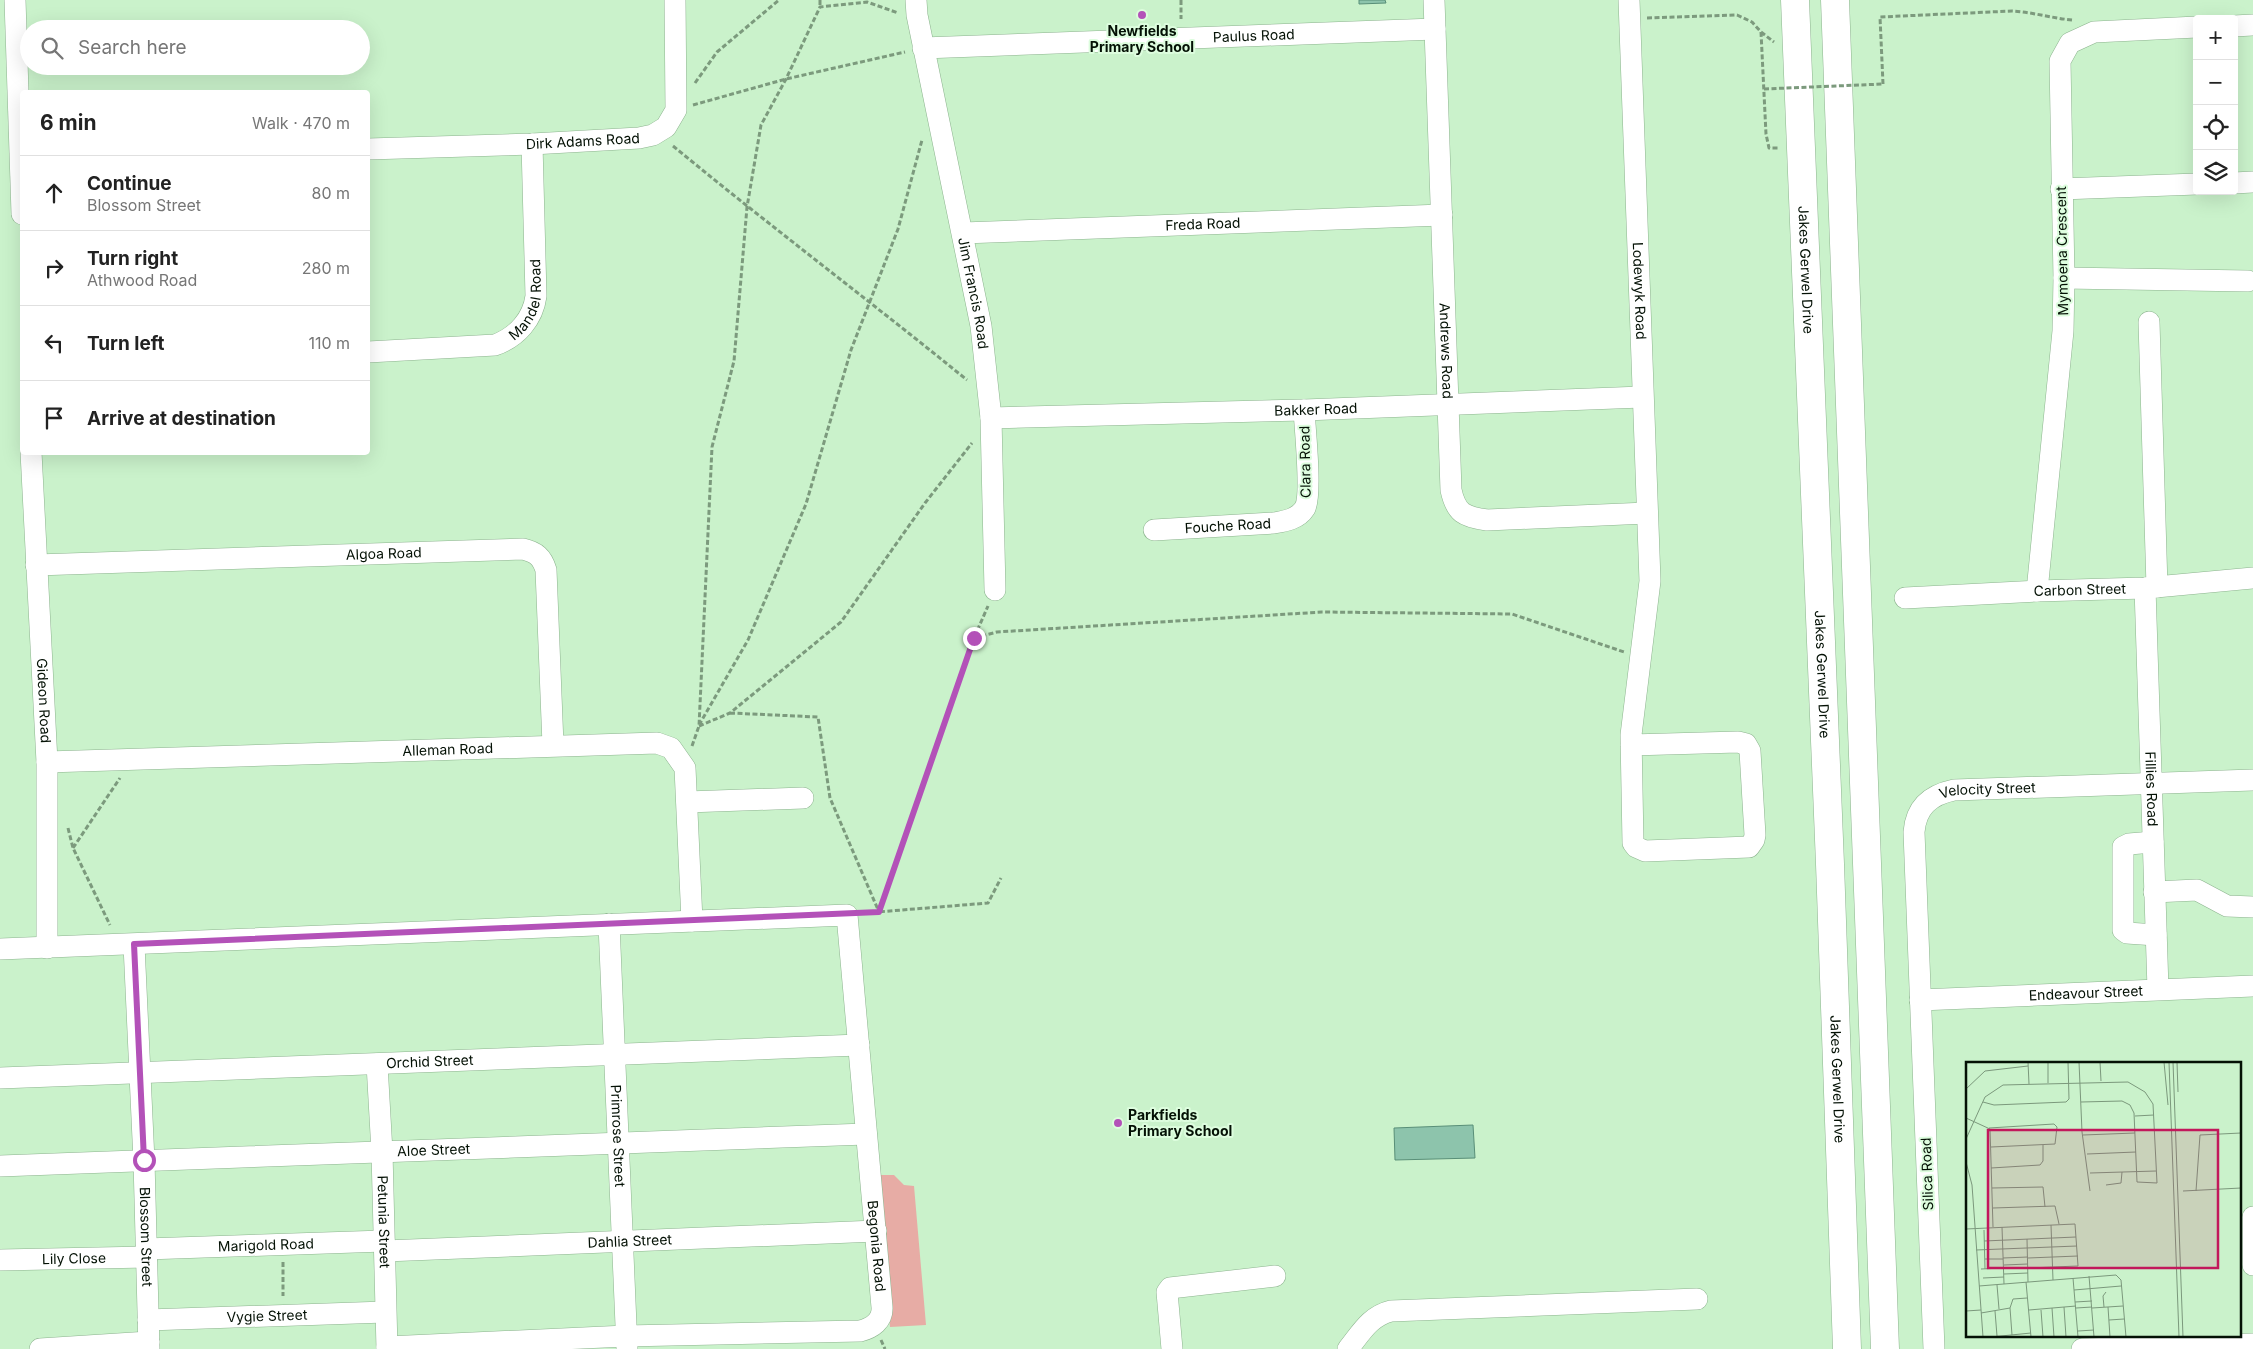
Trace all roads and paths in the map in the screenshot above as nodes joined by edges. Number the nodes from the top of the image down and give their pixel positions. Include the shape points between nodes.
1 (15, 0) edge
2 (675, 0) edge
3 (779, 0) edge
4 (820, 0) edge
5 (1434, 0) edge
6 (1788, 0) edge
7 (1794, 0) edge
8 (1835, 0) edge
9 (820, 7) junction
10 (916, 8) edge
11 (1629, 9) edge
12 (2074, 20) dead end
13 (2253, 25) edge
14 (2238, 26) edge
15 (2193, 27) edge
16 (1435, 29) junction
17 (1761, 32) junction
18 (923, 48) junction
19 (1774, 52) dead end
20 (1787, 75) junction
21 (786, 79) junction
22 (1764, 90) junction
23 (1776, 90) dead end
24 (20, 115) edge
25 (671, 118) junction
26 (1778, 138) dead end
27 (922, 139) dead end
28 (532, 144) junction
29 (370, 149) edge
30 (2253, 182) edge
31 (2238, 183) edge
32 (2193, 184) edge
33 (2061, 189) junction
34 (747, 207) junction
35 (1442, 215) junction
36 (963, 233) junction
37 (2064, 278) junction
38 (2248, 281) dead end
39 (870, 301) junction
40 (2149, 322) dead end
41 (370, 352) edge
42 (987, 386) junction
43 (1642, 397) junction
44 (1448, 404) junction
45 (1304, 410) junction
46 (991, 418) junction
47 (31, 455) edge
48 (1300, 513) joint
49 (1647, 513) junction
50 (1154, 530) dead end
51 (36, 565) junction
52 (2253, 578) edge
53 (2151, 588) junction
54 (995, 590) joint
55 (2037, 590) junction
56 (1905, 598) dead end
57 (974, 638) junction
58 (1641, 657) junction
59 (730, 713) junction
60 (699, 726) junction
61 (553, 745) junction
62 (1631, 745) junction
63 (122, 759) junction
64 (47, 762) junction
65 (685, 768) junction
66 (2253, 780) edge
67 (2151, 783) junction
68 (803, 798) dead end
69 (686, 802) junction
70 (66, 823) dead end
71 (2153, 842) junction
72 (73, 848) junction
73 (1001, 878) dead end
74 (2154, 892) junction
75 (2253, 907) edge
76 (879, 912) junction
77 (847, 915) junction
78 (692, 921) junction
79 (609, 924) junction
80 (2156, 935) junction
81 (134, 944) junction
82 (47, 948) junction
83 (0, 950) edge
84 (2253, 986) edge
85 (2158, 989) junction
86 (1920, 1000) junction
87 (859, 1045) junction
88 (614, 1054) junction
89 (377, 1064) junction
90 (138, 1071) junction
91 (0, 1078) edge
92 (866, 1134) junction
93 (618, 1144) junction
94 (382, 1152) junction
95 (144, 1160) junction
96 (0, 1166) edge
97 (2253, 1217) edge
98 (876, 1231) junction
99 (623, 1241) junction
100 (283, 1244) junction
101 (384, 1246) junction
102 (146, 1253) junction
103 (0, 1260) edge
104 (2253, 1265) edge
105 (1275, 1276) dead end
106 (1698, 1299) dead end
107 (385, 1312) junction
108 (283, 1316) junction
109 (148, 1320) junction
110 (2200, 1340) edge
111 (710, 1342) edge
112 (626, 1343) edge
113 (2253, 1344) edge
114 (149, 1346) edge
115 (387, 1348) edge
116 (2164, 1348) edge
117 (40, 1349) edge
118 (1172, 1349) edge
119 (1348, 1349) edge
120 (1847, 1349) edge
121 (1885, 1349) edge
122 (1934, 1349) edge
123 (2082, 1349) edge

1 - 24 street
2 - 25 street
3 - 25 path via 717,52
4 - 9 path
5 - 16 street, Andrews Road
6 - 20 highway
7 - 20 highway, Jakes Gerwel Drive
8 - 121 highway
9 - 10 path via 867,2 906,16
9 - 21 path
10 - 18 street, Jim Francis Road
11 - 17 path via 1737,15 1752,22
11 - 43 street, Lodewyk Road
12 - 22 path, bridge via 2012,11 1880,17 1883,84
13 - 14 street
15 - 33 street, Mymoena Crescent via 2094,32 2070,43 2060,61
16 - 18 street, Paulus Road
16 - 35 street, Andrews Road
17 - 19 path via 1774,42
17 - 22 path
18 - 21 path
18 - 36 street, Jim Francis Road
20 - 23 path
20 - 120 highway, Jakes Gerwel Drive via 1830,854
21 - 25 path
21 - 34 path via 761,125
22 - 26 path via 1769,148 1778,148
25 - 28 street, Dirk Adams Road via 653,135 639,138
25 - 34 path via 668,142
27 - 39 path via 898,229
28 - 29 street, Dirk Adams Road
28 - 41 street, Mandel Road via 536,296 531,314 522,327 495,345
30 - 31 street
32 - 33 street
33 - 37 street, Mymoena Crescent
34 - 39 path
34 - 60 path via 734,361 712,447
35 - 36 street, Freda Road
35 - 44 street, Andrews Road
36 - 42 street, Jim Francis Road via 981,326
37 - 38 street
37 - 55 street, Mymoena Crescent via 2063,332
39 - 42 path via 968,381
39 - 60 path via 851,350 806,504 748,640
40 - 53 street, Fillies Road
42 - 46 street, Jim Francis Road
43 - 44 street, Bakker Road
43 - 49 street, Lodewyk Road
44 - 45 street, Bakker Road
44 - 49 street, Andrews Road via 1453,502 1460,512 1471,518 1487,520
45 - 46 street, Bakker Road
45 - 48 street, Clara Road via 1307,499
46 - 54 street, Jim Francis Road
46 - 59 path via 841,622
47 - 51 street, Gideon Road
48 - 50 street, Fouche Road via 1274,523
49 - 58 street, Lodewyk Road via 1650,581
51 - 61 street, Algoa Road via 513,549 533,551 540,556 546,570
51 - 64 street, Gideon Road
52 - 53 street, Carbon Street
53 - 55 street, Carbon Street
53 - 67 street, Fillies Road
54 - 57 path
55 - 56 street, Carbon Street
57 - 58 path via 997,632 1322,612 1512,614
57 - 76 path
58 - 62 street, Lodewyk Road
59 - 60 path
59 - 76 path via 818,717 830,798
60 - 65 path
61 - 63 street, Alleman Road
61 - 65 street, Alleman Road via 657,743 671,748
62 - 62 street, Lodewyk Road via 1636,847 1645,851 1752,845 1750,751 1746,744
63 - 64 street, Alleman Road
63 - 72 path via 122,776
64 - 82 street, Gideon Road
65 - 69 street
66 - 67 street, Velocity Street
67 - 71 street, Fillies Road
67 - 86 street, Velocity Street via 1967,789 1942,793 1925,803 1919,811 1914,832
68 - 69 street
69 - 78 street
70 - 72 path
71 - 74 street, Fillies Road
71 - 80 street via 2129,844 2123,848 2122,930
72 - 81 path via 112,929
73 - 76 path via 988,903
74 - 75 street via 2197,890 2227,906
74 - 80 street, Fillies Road
76 - 77 path
77 - 78 street
77 - 87 street, Begonia Road
78 - 79 street
79 - 81 street
79 - 88 street, Primrose Street
80 - 85 street, Fillies Road
81 - 82 street
81 - 90 street, Blossom Street
82 - 83 street
84 - 85 street, Endeavour Street
85 - 86 street, Endeavour Street
86 - 122 street, Silica Road
87 - 88 street, Orchid Street
87 - 92 street, Begonia Road
88 - 89 street, Orchid Street
88 - 93 street, Primrose Street
89 - 90 street, Orchid Street
89 - 94 street, Petunia Street
90 - 91 street, Orchid Street
90 - 95 street, Blossom Street
92 - 93 street, Aloe Street
92 - 98 street, Begonia Road
93 - 94 street, Aloe Street
93 - 99 street, Primrose Street
94 - 95 street, Aloe Street
94 - 101 street, Petunia Street
95 - 96 street, Aloe Street
95 - 102 street, Blossom Street
97 - 104 street
98 - 99 street, Dahlia Street
98 - 111 street, Begonia Road via 883,1313 872,1327
99 - 101 street, Dahlia Street
99 - 112 street, Primrose Street
100 - 101 street, Marigold Road
100 - 102 street, Marigold Road
100 - 108 path
101 - 107 street, Petunia Street
102 - 103 street, Lily Close
102 - 109 street, Blossom Street
105 - 118 street via 1170,1288 1167,1292
106 - 119 street via 1391,1311 1373,1318
107 - 108 street, Vygie Street
107 - 115 street, Petunia Street
108 - 109 street, Vygie Street
109 - 114 street, Blossom Street
110 - 113 street
110 - 116 street
111 - 112 street, Begonia Road
112 - 115 street, Begonia Road
114 - 117 street
116 - 123 street

